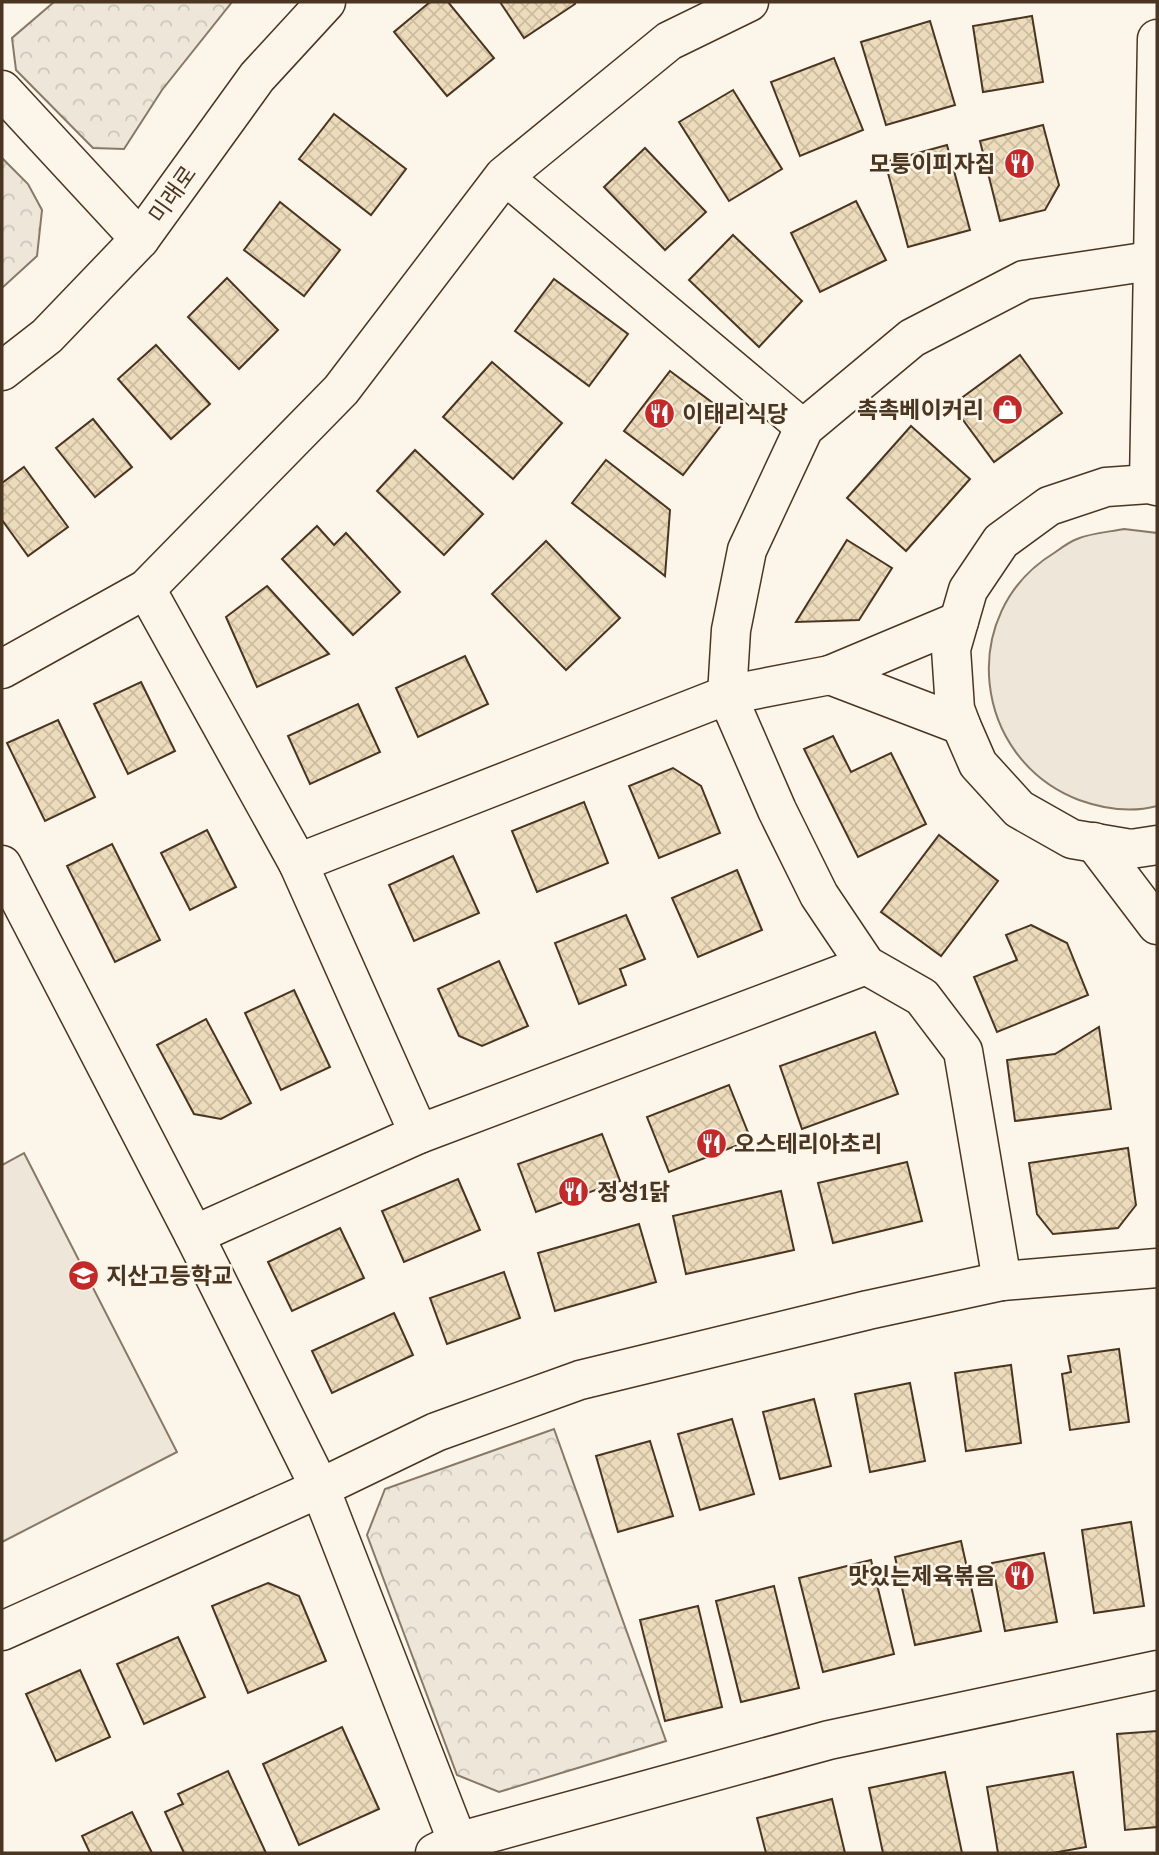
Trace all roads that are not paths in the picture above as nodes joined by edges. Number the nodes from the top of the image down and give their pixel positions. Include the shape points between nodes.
1 (326, 2) edge
2 (749, 2) edge
3 (1157, 39) edge
4 (2, 90) edge
5 (504, 176) junction
6 (140, 239) junction
7 (1155, 259) edge
8 (2, 371) edge
9 (804, 428) junction
10 (1153, 485) edge
11 (146, 589) junction
12 (959, 621) junction
13 (2, 669) edge
14 (830, 675) junction
15 (727, 695) junction
16 (961, 725) junction
17 (1094, 842) junction
18 (1157, 845) edge
19 (298, 863) junction
20 (2, 865) edge
21 (1157, 925) edge
22 (866, 965) junction
23 (419, 1134) junction
24 (194, 1235) junction
25 (1157, 1268) edge
26 (1002, 1281) junction
27 (320, 1488) junction
28 (2, 1631) edge
29 (1157, 1670) edge
30 (452, 1850) edge

1 - 6 street, 미래로 via 257,77
2 - 5 street via 669,41
3 - 7 street
4 - 6 street
5 - 9 street
5 - 11 street via 341,390
6 - 8 street, 미래로 via 47,336
7 - 9 street via 1024,280 912,338
7 - 10 street
9 - 15 street via 747,550 731,630
10 - 12 street via 1106,487 1049,506 1001,541 968,590
11 - 13 street
11 - 19 street
12 - 14 street
12 - 16 street via 951,649 955,709
14 - 15 street
14 - 16 street
15 - 19 street
15 - 22 street via 819,895
16 - 17 street via 978,764 1018,809 1072,839
17 - 18 street via 1131,849
17 - 21 street
19 - 23 street
20 - 24 street
22 - 23 street
22 - 26 street via 922,997 963,1051
23 - 24 street
24 - 27 street
25 - 26 street
26 - 27 street via 580,1380 436,1432
27 - 28 street
27 - 30 street
29 - 30 street via 829,1740

